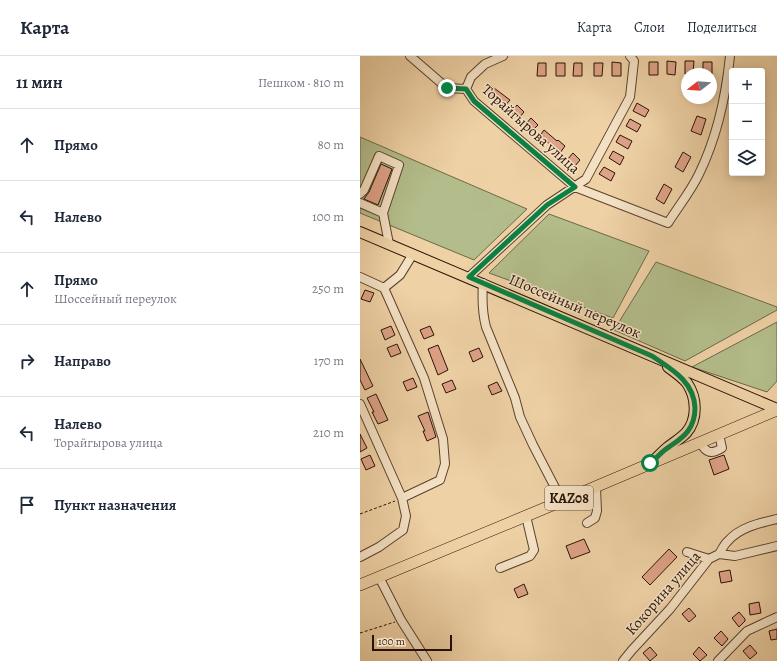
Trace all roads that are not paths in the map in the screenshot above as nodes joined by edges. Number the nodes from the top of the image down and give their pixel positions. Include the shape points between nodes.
1 (410, 56) edge
2 (503, 56) edge
3 (630, 56) edge
4 (730, 56) edge
5 (466, 89) junction
6 (575, 187) junction
7 (360, 194) edge
8 (360, 202) edge
9 (383, 213) junction
10 (360, 232) edge
11 (389, 244) junction
12 (413, 254) junction
13 (360, 277) edge
14 (469, 277) junction
15 (483, 283) junction
16 (384, 288) junction
17 (652, 356) junction
18 (360, 404) edge
19 (777, 409) edge
20 (650, 463) junction
21 (596, 487) junction
22 (402, 498) junction
23 (562, 501) junction
24 (526, 516) junction
25 (777, 519) edge
26 (587, 523) dead end
27 (777, 546) edge
28 (687, 552) dead end
29 (719, 554) junction
30 (360, 557) edge
31 (709, 559) junction
32 (500, 568) dead end
33 (379, 578) junction
34 (360, 585) edge
35 (777, 618) edge
36 (427, 661) edge
37 (623, 661) edge
38 (718, 661) edge

1 - 5 street, Торайгырова улица via 447,88
2 - 5 street via 485,64 471,77
3 - 6 street via 634,61 630,97 586,179
4 - 6 street, Торайгырова улица via 727,86 717,127 699,174 668,223
5 - 6 street, Торайгырова улица via 474,101
6 - 14 street via 547,205
7 - 9 street via 379,156 399,165
8 - 9 street
9 - 11 street
10 - 11 main road, Шоссейный переулок
11 - 12 main road, Шоссейный переулок
12 - 14 main road, Шоссейный переулок
12 - 16 street via 400,275
13 - 16 street
14 - 15 main road, Шоссейный переулок
15 - 17 main road, Шоссейный переулок
15 - 23 street via 483,318 520,417
16 - 22 street via 424,378 443,439 445,464 440,480
17 - 19 main road, Шоссейный переулок
17 - 20 main road via 687,383 694,400 695,411 688,431
18 - 22 street
19 - 20 highway, KAZ08
20 - 21 highway, KAZ08
21 - 23 highway, KAZ08
21 - 26 street via 597,511 595,518
22 - 30 street via 406,516 403,530
23 - 24 highway, KAZ08
24 - 32 street via 534,550 530,556
24 - 33 highway, KAZ08
25 - 29 street via 756,524 737,533
27 - 29 street, Кокорина улица via 735,556
28 - 31 street
29 - 31 street, Кокорина улица
31 - 37 street, Кокорина улица via 670,609
33 - 34 highway, KAZ08
33 - 36 street
35 - 38 street via 747,631

